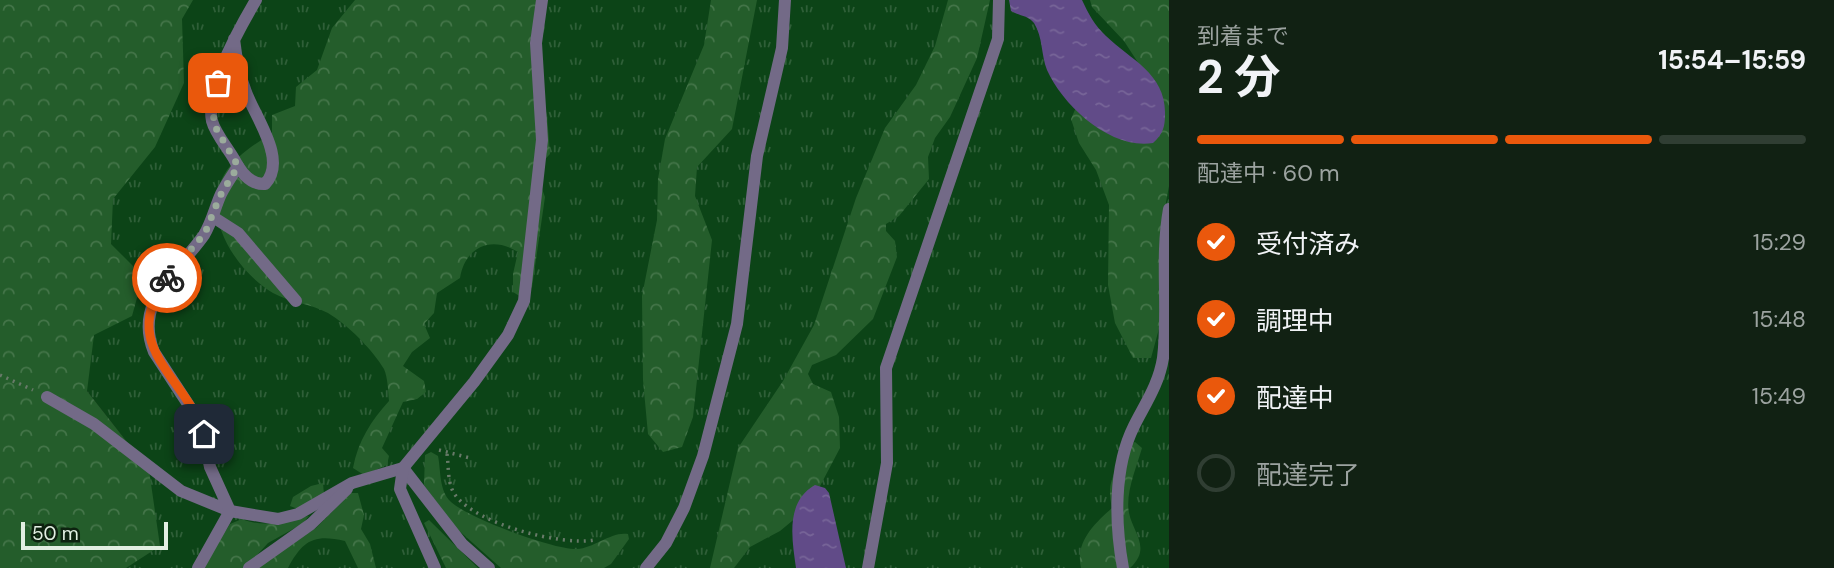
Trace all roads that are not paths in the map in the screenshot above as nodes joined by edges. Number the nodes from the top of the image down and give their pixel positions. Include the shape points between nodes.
1 (256, 0) edge
2 (542, 0) edge
3 (785, 0) edge
4 (999, 0) edge
5 (234, 39) junction
6 (238, 166) junction
7 (1169, 209) edge
8 (212, 218) junction
9 (296, 301) dead end
10 (1169, 335) edge
11 (1163, 358) junction
12 (47, 397) road end
13 (403, 468) junction
14 (352, 483) junction
15 (230, 511) junction
16 (648, 567) edge
17 (198, 568) edge
18 (249, 568) edge
19 (435, 568) edge
20 (489, 568) edge
21 (867, 568) edge
22 (1123, 568) edge

1 - 5 lane
2 - 13 lane via 536,43 542,140 524,301 508,335
3 - 16 lane via 782,48 757,156 737,324 704,456 684,508
4 - 21 lane via 998,39 886,368 887,463
5 - 6 lane via 212,112 213,123
5 - 6 lane via 245,90 272,158 272,174 265,184 258,185
6 - 8 lane
7 - 11 lane
8 - 9 lane via 238,233
8 - 15 lane via 160,287 147,329 154,352 201,424 210,467
10 - 11 lane
11 - 22 lane via 1157,382 1124,453 1117,506
12 - 15 lane via 94,424 181,491
13 - 14 lane
13 - 19 lane via 400,489
13 - 20 lane via 462,544
14 - 15 lane via 299,514 278,519
14 - 18 lane via 311,524
15 - 17 lane

